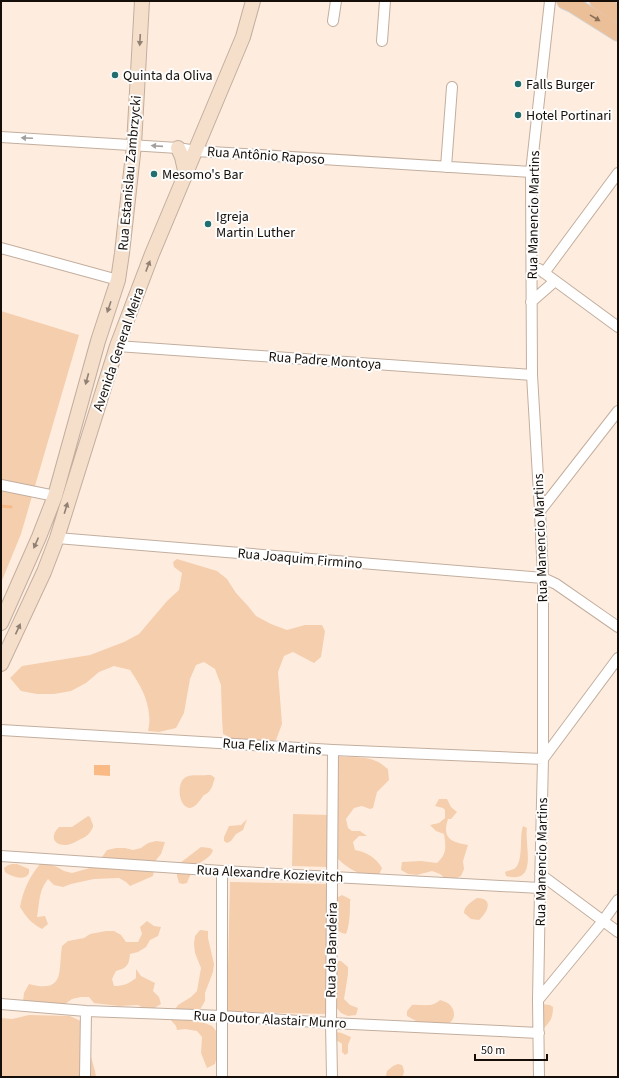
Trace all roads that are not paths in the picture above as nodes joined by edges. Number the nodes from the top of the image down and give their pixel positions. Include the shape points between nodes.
1 (142, 1) edge
2 (248, 1) edge
3 (253, 1) edge
4 (336, 1) edge
5 (385, 1) edge
6 (550, 1) edge
7 (565, 1) edge
8 (598, 1) edge
9 (618, 14) edge
10 (333, 21) dead end
11 (618, 33) edge
12 (243, 37) junction
13 (382, 41) dead end
14 (452, 87) dead end
15 (1, 137) edge
16 (134, 145) junction
17 (178, 148) junction
18 (196, 151) junction
19 (446, 167) junction
20 (531, 172) junction
21 (618, 173) edge
22 (186, 174) junction
23 (1, 248) edge
24 (531, 263) junction
25 (544, 273) junction
26 (118, 280) junction
27 (555, 280) junction
28 (531, 302) junction
29 (618, 328) edge
30 (98, 341) junction
31 (117, 346) junction
32 (532, 375) junction
33 (618, 411) edge
34 (1, 485) edge
35 (55, 496) junction
36 (540, 511) junction
37 (57, 538) junction
38 (543, 578) junction
39 (1, 623) edge
40 (618, 627) edge
41 (618, 658) edge
42 (1, 664) edge
43 (1, 730) edge
44 (333, 750) junction
45 (543, 759) junction
46 (1, 856) edge
47 (222, 871) junction
48 (540, 874) junction
49 (332, 877) junction
50 (540, 888) junction
51 (618, 900) edge
52 (603, 921) junction
53 (618, 932) edge
54 (538, 1000) junction
55 (1, 1004) edge
56 (86, 1011) junction
57 (222, 1016) junction
58 (331, 1023) junction
59 (539, 1033) junction
60 (85, 1077) edge
61 (222, 1077) edge
62 (332, 1077) edge
63 (539, 1077) edge

1 -> 16 main road, Rua Estanislau Zambrzycki
2 - 12 main road, Avenida General Meira
3 - 12 main road, Avenida General Meira
4 - 10 street
5 - 13 street
6 - 20 street, Rua Manencio Martins
7 -> 11 main road
8 - 9 main road
12 - 18 main road, Avenida General Meira
14 - 19 street
16 -> 15 street, Rua Antônio Raposo
17 -> 16 street, Rua Antônio Raposo
16 - 26 main road, Rua Estanislau Zambrzycki
17 - 18 street, Rua Antônio Raposo
17 - 22 main road
18 - 19 street, Rua Antônio Raposo
18 - 22 main road, Avenida General Meira
19 - 20 street, Rua Antônio Raposo
20 - 24 street, Rua Manencio Martins
21 - 25 street
31 -> 22 main road, Avenida General Meira
23 - 26 street
24 - 25 street
24 - 28 street, Rua Manencio Martins
25 - 27 street
26 -> 30 main road, Rua Estanislau Zambrzycki
27 - 28 street
27 - 29 street
28 - 32 street, Rua Manencio Martins
30 - 31 main road
30 -> 35 main road, Avenida General Meira
31 - 32 street, Rua Padre Montoya
37 -> 31 main road, Avenida General Meira
32 - 36 street, Rua Manencio Martins
33 - 36 street
34 - 35 street
35 -> 39 main road, Avenida General Meira
36 - 38 street, Rua Manencio Martins
37 - 38 street, Rua Joaquim Firmino
42 -> 37 main road, Avenida General Meira
38 - 40 street via 556,584
38 - 45 street, Rua Manencio Martins
41 - 45 street
43 - 44 street, Rua Felix Martins
44 - 45 street, Rua Felix Martins
44 - 49 street, Rua da Bandeira
45 - 48 street, Rua Manencio Martins
46 - 47 street, Rua Alexandre Kozievitch
47 - 49 street, Rua Alexandre Kozievitch
47 - 57 street
48 - 50 street, Rua Manencio Martins
48 - 52 street
49 - 50 street, Rua Alexandre Kozievitch
49 - 58 street, Rua da Bandeira
50 - 54 street, Rua Manencio Martins
51 - 52 street
52 - 53 street
52 - 54 street
54 - 59 street, Rua Manencio Martins
55 - 56 street, Rua Doutor Alastair Munro
56 - 57 street, Rua Doutor Alastair Munro
56 - 60 street
57 - 58 street, Rua Doutor Alastair Munro
57 - 61 street
58 - 59 street, Rua Doutor Alastair Munro
58 - 62 street, Rua da Bandeira
59 - 63 street, Rua Manencio Martins

